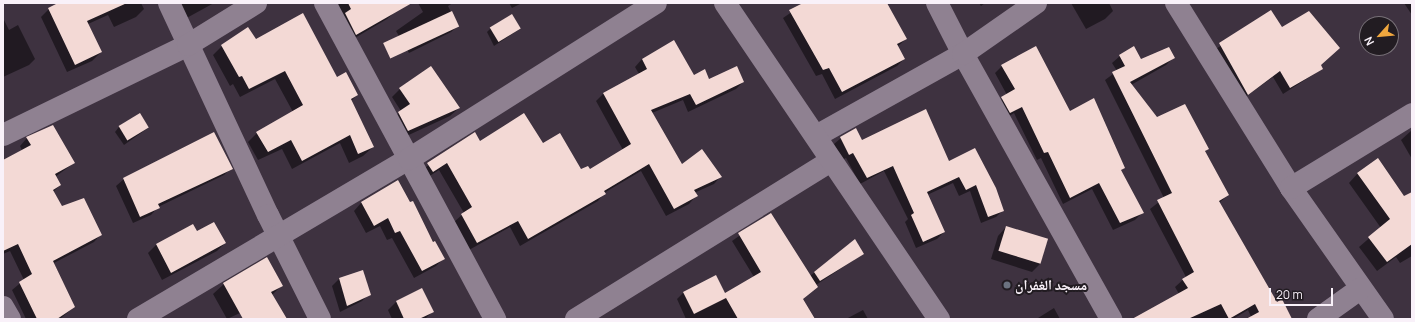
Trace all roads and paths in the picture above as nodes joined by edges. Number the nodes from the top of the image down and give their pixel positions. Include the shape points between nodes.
1 (169, 3) edge
2 (256, 3) edge
3 (325, 3) edge
4 (656, 3) edge
5 (725, 3) edge
6 (937, 3) edge
7 (1036, 3) edge
8 (1176, 3) edge
9 (188, 45) junction
10 (963, 54) junction
11 (1412, 114) edge
12 (3, 136) edge
13 (816, 136) junction
14 (409, 159) junction
15 (831, 161) junction
16 (1291, 188) junction
17 (279, 236) junction
18 (1360, 289) junction
19 (3, 307) edge
20 (932, 317) edge
21 (10, 319) edge
22 (138, 319) edge
23 (320, 319) edge
24 (495, 319) edge
25 (576, 319) edge
26 (1111, 319) edge
27 (1318, 319) edge
28 (1383, 319) edge

1 - 9 street
2 - 9 street
3 - 14 street
4 - 14 street
5 - 13 street
6 - 10 street
7 - 10 street
8 - 16 street
9 - 12 street
9 - 17 street
10 - 13 street
10 - 26 street
11 - 16 street
13 - 15 street
14 - 17 street
14 - 24 street
15 - 20 street
15 - 25 street
16 - 18 street
17 - 22 street
17 - 23 street
18 - 27 street
18 - 28 street
19 - 21 street

